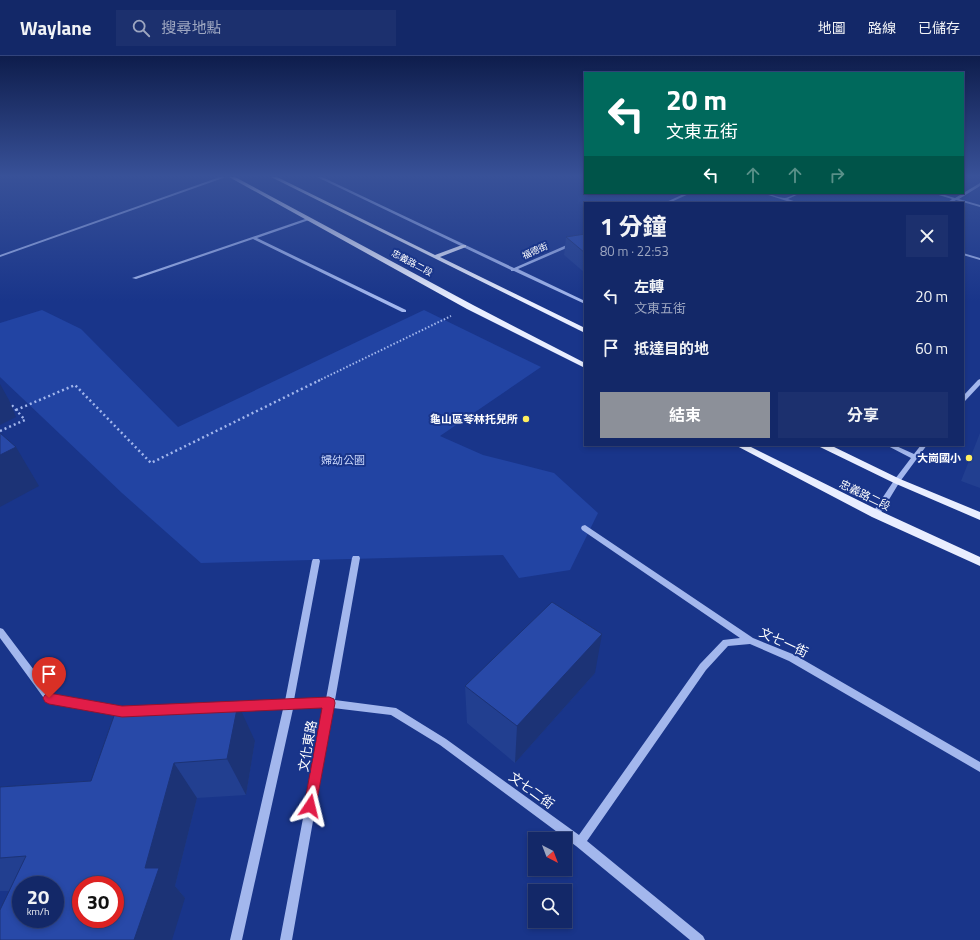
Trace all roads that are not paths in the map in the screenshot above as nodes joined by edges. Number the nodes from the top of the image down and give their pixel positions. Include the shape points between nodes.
1 (107, 218) edge
2 (357, 218) edge
3 (406, 218) edge
4 (308, 219) joint
5 (255, 238) junction
6 (584, 238) edge
7 (464, 246) junction
8 (964, 254) edge
9 (0, 256) edge
10 (435, 257) junction
11 (980, 259) edge
12 (513, 270) junction
13 (134, 278) dead end
14 (584, 303) edge
15 (404, 311) dead end
16 (584, 331) edge
17 (584, 365) edge
18 (980, 381) edge
19 (964, 399) edge
20 (742, 446) edge
21 (825, 446) edge
22 (891, 446) edge
23 (923, 446) edge
24 (914, 457) junction
25 (897, 481) junction
26 (876, 514) junction
27 (980, 516) edge
28 (585, 528) dead end
29 (356, 558) dead end
30 (316, 562) dead end
31 (980, 562) edge
32 (0, 631) edge
33 (750, 640) junction
34 (329, 703) junction
35 (289, 704) junction
36 (217, 707) edge
37 (193, 708) edge
38 (980, 767) edge
39 (580, 842) junction
40 (236, 940) edge
41 (286, 940) edge
42 (698, 940) edge

1 - 9 street
2 - 10 main road, 忠義路二段
3 - 7 street
4 - 5 street
4 - 17 main road, 忠義路二段
5 - 13 street
5 - 15 street
6 - 12 street, 福德街
7 - 10 main road
7 - 12 street
8 - 11 street
10 - 16 main road, 忠義路二段
12 - 14 street
18 - 19 street
20 - 26 main road, 忠義路二段
21 - 25 main road
22 - 24 street
23 - 24 street
24 - 25 street
25 - 26 street
25 - 27 main road
26 - 31 main road, 忠義路二段
28 - 33 street
29 - 34 street, 文化東路
30 - 35 street
32 - 37 street via 49,698 122,711
33 - 38 street, 文七一街 via 792,658
33 - 39 street, 文七一街 via 726,643 703,667
34 - 35 street, 文七二街
34 - 39 street, 文七二街 via 393,711 443,742
34 - 41 street, 文化東路
35 - 36 street, 文七二街
35 - 40 street
39 - 42 street, 文七二街

